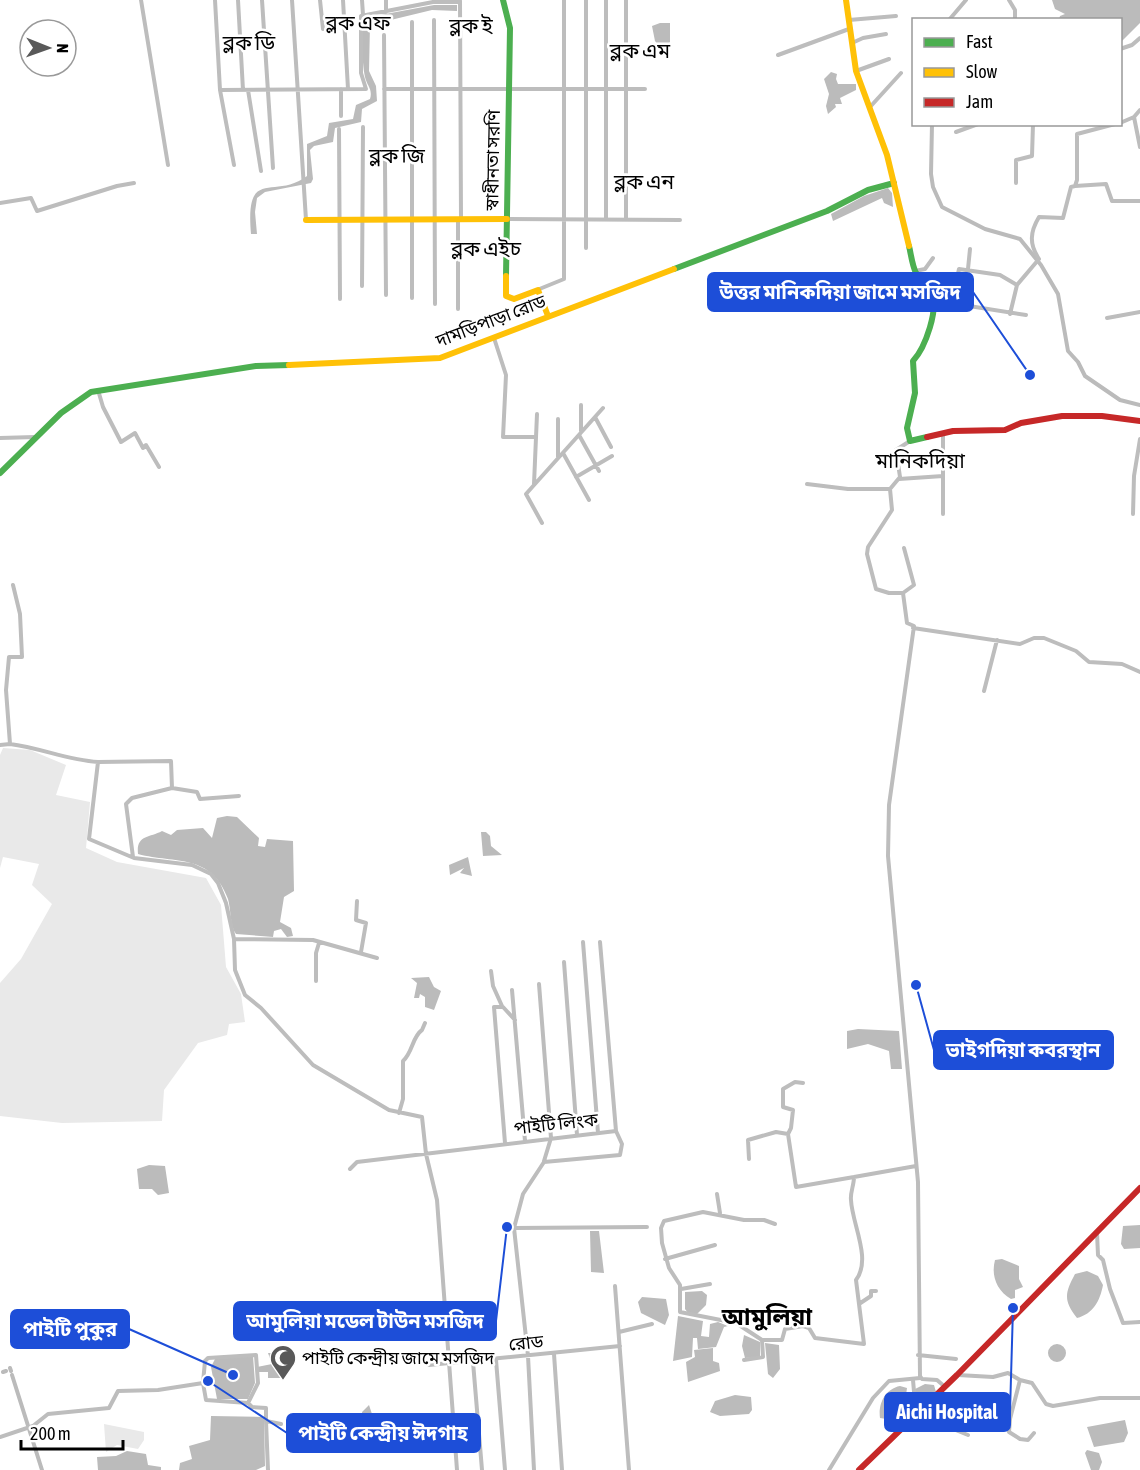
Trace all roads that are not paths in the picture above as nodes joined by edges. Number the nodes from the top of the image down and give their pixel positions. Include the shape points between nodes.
1 (141, 0) edge
2 (215, 0) edge
3 (238, 0) edge
4 (262, 0) edge
5 (292, 0) edge
6 (320, 0) edge
7 (343, 0) edge
8 (362, 0) edge
9 (386, 0) edge
10 (503, 0) edge
11 (564, 0) edge
12 (586, 0) edge
13 (606, 0) edge
14 (626, 0) edge
15 (846, 0) edge
16 (1009, 0) edge
17 (460, 1) edge
18 (386, 12) junction
19 (363, 15) junction
20 (896, 16) dead end
21 (1015, 18) edge
22 (434, 20) dead end
23 (848, 20) junction
24 (412, 22) dead end
25 (323, 29) dead end
26 (849, 29) junction
27 (886, 34) dead end
28 (384, 35) dead end
29 (1140, 38) edge
30 (851, 43) junction
31 (1122, 49) edge
32 (778, 55) dead end
33 (890, 58) dead end
34 (856, 72) junction
35 (901, 73) dead end
36 (297, 89) junction
37 (341, 89) junction
38 (348, 89) junction
39 (384, 89) junction
40 (412, 89) junction
41 (434, 89) junction
42 (460, 89) junction
43 (509, 89) junction
44 (564, 89) junction
45 (586, 89) junction
46 (606, 89) junction
47 (626, 89) junction
48 (645, 89) dead end
49 (220, 90) junction
50 (246, 90) junction
51 (267, 90) junction
52 (869, 108) junction
53 (1140, 110) edge
54 (341, 116) dead end
55 (1134, 117) junction
56 (1122, 122) edge
57 (972, 126) edge
58 (1034, 126) edge
59 (1107, 126) edge
60 (363, 127) dead end
61 (339, 129) dead end
62 (956, 132) dead end
63 (1140, 147) edge
64 (168, 165) dead end
65 (234, 165) dead end
66 (273, 168) dead end
67 (261, 171) dead end
68 (134, 183) dead end
69 (894, 183) junction
70 (1016, 183) dead end
71 (1075, 186) junction
72 (1140, 201) edge
73 (0, 203) edge
74 (412, 219) junction
75 (435, 219) junction
76 (459, 219) junction
77 (507, 219) junction
78 (564, 219) junction
79 (586, 219) junction
80 (606, 219) junction
81 (626, 219) junction
82 (306, 220) joint
83 (340, 220) junction
84 (362, 220) junction
85 (386, 220) junction
86 (680, 220) dead end
87 (586, 248) dead end
88 (970, 249) dead end
89 (933, 258) dead end
90 (968, 269) junction
91 (915, 271) junction
92 (1017, 285) junction
93 (362, 286) dead end
94 (537, 290) junction
95 (386, 295) dead end
96 (953, 296) dead end
97 (340, 298) dead end
98 (412, 298) dead end
99 (435, 304) dead end
100 (969, 306) dead end
101 (458, 309) dead end
102 (1140, 312) edge
103 (1010, 314) junction
104 (1026, 315) dead end
105 (548, 316) junction
106 (1107, 318) dead end
107 (494, 338) junction
108 (98, 390) junction
109 (581, 405) dead end
110 (603, 408) dead end
111 (537, 414) dead end
112 (595, 417) junction
113 (558, 418) dead end
114 (1140, 422) edge
115 (943, 433) junction
116 (580, 434) junction
117 (35, 437) junction
118 (536, 437) junction
119 (0, 438) edge
120 (1140, 439) edge
121 (910, 441) junction
122 (611, 447) dead end
123 (563, 453) junction
124 (612, 456) dead end
125 (558, 458) junction
126 (596, 465) junction
127 (159, 467) dead end
128 (599, 471) dead end
129 (0, 473) edge
130 (944, 476) junction
131 (576, 477) junction
132 (899, 479) junction
133 (534, 484) junction
134 (807, 484) dead end
135 (890, 489) junction
136 (589, 500) dead end
137 (943, 514) dead end
138 (1134, 514) dead end
139 (542, 523) dead end
140 (904, 548) dead end
141 (13, 585) dead end
142 (903, 593) junction
143 (914, 628) junction
144 (997, 640) junction
145 (1140, 672) edge
146 (984, 691) dead end
147 (10, 744) junction
148 (0, 745) edge
149 (98, 762) junction
150 (172, 788) junction
151 (239, 796) dead end
152 (133, 857) junction
153 (357, 901) dead end
154 (234, 939) junction
155 (583, 942) dead end
156 (600, 942) dead end
157 (319, 943) junction
158 (362, 952) junction
159 (377, 958) dead end
160 (564, 962) dead end
161 (491, 971) dead end
162 (316, 981) dead end
163 (539, 984) dead end
164 (513, 990) dead end
165 (503, 1007) junction
166 (515, 1020) junction
167 (425, 1023) dead end
168 (803, 1083) dead end
169 (399, 1113) junction
170 (616, 1131) junction
171 (598, 1133) junction
172 (788, 1134) junction
173 (577, 1136) junction
174 (551, 1137) junction
175 (525, 1141) junction
176 (505, 1143) junction
177 (426, 1154) junction
178 (749, 1159) dead end
179 (544, 1162) junction
180 (916, 1166) junction
181 (350, 1169) dead end
182 (855, 1177) junction
183 (1140, 1188) edge
184 (717, 1194) dead end
185 (720, 1214) junction
186 (775, 1224) dead end
187 (647, 1227) dead end
188 (514, 1228) junction
189 (1097, 1233) junction
190 (715, 1245) dead end
191 (665, 1258) junction
192 (710, 1284) dead end
193 (615, 1286) dead end
194 (681, 1289) junction
195 (876, 1291) dead end
196 (860, 1304) junction
197 (1140, 1322) edge
198 (652, 1324) dead end
199 (618, 1332) junction
200 (762, 1340) junction
201 (620, 1346) junction
202 (554, 1354) junction
203 (918, 1355) junction
204 (528, 1356) junction
205 (956, 1359) dead end
206 (496, 1360) junction
207 (744, 1360) dead end
208 (473, 1362) junction
209 (450, 1364) junction
210 (429, 1365) dead end
211 (957, 1375) junction
212 (920, 1378) junction
213 (913, 1380) junction
214 (1020, 1380) junction
215 (203, 1383) junction
216 (945, 1387) junction
217 (1140, 1398) edge
218 (248, 1403) junction
219 (915, 1403) dead end
220 (916, 1413) junction
221 (266, 1421) junction
222 (280, 1424) dead end
223 (1034, 1432) dead end
224 (968, 1435) dead end
225 (0, 1437) edge
226 (268, 1470) edge
227 (457, 1470) edge
228 (482, 1470) edge
229 (505, 1470) edge
230 (534, 1470) edge
231 (562, 1470) edge
232 (629, 1470) edge
233 (829, 1470) edge
234 (859, 1470) edge

1 - 64 street
2 - 49 street
3 - 50 street
4 - 51 street
5 - 36 street
6 - 25 street
7 - 38 street
8 - 19 street
9 - 18 street
10 - 43 main road, স্বাধীনতা সরণি via 510,24
11 - 44 street
12 - 45 street
13 - 46 street
14 - 47 street
15 - 23 main road
16 - 21 street
17 - 18 street
17 - 42 street
18 - 19 street
19 - 38 street via 361,73 366,89
20 - 23 street
22 - 41 street
23 - 26 main road
24 - 40 street
26 - 30 main road
26 - 32 street
27 - 30 street
28 - 39 street
29 - 31 street
30 - 34 main road
33 - 34 street
34 - 52 main road
35 - 52 street
36 - 37 street
36 - 51 street
36 - 82 street
37 - 38 street
37 - 54 street
39 - 40 street
39 - 85 street
40 - 41 street
40 - 74 street
41 - 42 street
41 - 75 street
42 - 43 street
42 - 76 street
43 - 44 street
43 - 77 main road, স্বাধীনতা সরণি
44 - 45 street
44 - 78 street
45 - 46 street
45 - 79 street
46 - 47 street
46 - 80 street
47 - 48 street
47 - 81 street
49 - 50 street
49 - 65 street
50 - 51 street
50 - 67 street
51 - 66 street
52 - 69 main road
53 - 55 street
55 - 56 street
55 - 63 street
57 - 62 street
58 - 70 street via 1032,156 1016,160
59 - 71 street via 1077,134
60 - 84 street
61 - 83 street
68 - 73 street via 37,211 31,198
69 - 91 main road
69 - 105 main road, দামড়িপাড়া রোড
71 - 72 street via 1106,184 1112,201
71 - 92 street via 1071,187 1064,218 1039,217 1031,237 1039,259
74 - 75 main road
74 - 85 main road
74 - 98 street
75 - 76 main road
75 - 99 street
76 - 77 main road
76 - 101 street
77 - 78 street
77 - 94 main road, স্বাধীনতা সরণি via 506,296 514,299
78 - 79 street
78 - 94 street via 564,279
79 - 80 street
79 - 87 street
80 - 81 street
81 - 86 street
82 - 83 main road
83 - 84 main road
83 - 97 street
84 - 85 main road
84 - 93 street
85 - 95 street
88 - 90 street
89 - 91 street via 925,269
90 - 92 street via 1000,275
90 - 96 street via 959,269
91 - 121 main road via 934,302 927,337 913,361 915,393 907,428
92 - 103 street
94 - 105 main road
100 - 103 street
102 - 106 street
103 - 104 street
105 - 107 main road, দামড়িপাড়া রোড
107 - 108 main road, দামড়িপাড়া রোড via 431,360 256,366
107 - 118 street via 506,375 503,436
108 - 117 main road, দামড়িপাড়া রোড via 82,396
108 - 127 street via 121,442 135,433
109 - 116 street
110 - 112 street
111 - 118 street
112 - 116 street
112 - 122 street
113 - 125 street
114 - 115 main road via 1102,416 1062,417 1021,423 1005,430
115 - 121 main road
115 - 130 street
116 - 123 street
116 - 126 street
117 - 119 street
117 - 129 main road, দামড়িপাড়া রোড
118 - 133 street
120 - 138 street via 1134,476
121 - 132 street via 896,451
123 - 125 street
123 - 131 street
124 - 126 street
125 - 133 street
126 - 128 street
126 - 131 street
130 - 132 street
130 - 137 street
131 - 136 street
132 - 135 street
133 - 139 street via 526,494
134 - 135 street
135 - 142 street via 892,510 867,554 876,589
140 - 142 street via 914,585
141 - 147 street via 23,647 22,657 9,657 6,690
142 - 143 street via 907,623
143 - 144 street
143 - 180 street via 887,830
144 - 145 street via 1020,644 1044,638 1076,651 1089,662 1122,664
144 - 146 street
147 - 148 street
147 - 149 street via 37,747 71,760
149 - 150 street via 171,761
149 - 152 street via 89,839
150 - 151 street via 197,792 200,799
150 - 152 street via 132,798 126,804
152 - 154 street via 192,865 211,874 221,889
153 - 158 street via 356,920 366,923
154 - 157 street via 303,939
154 - 169 street via 236,970 244,995 313,1065 368,1100
155 - 171 street
156 - 170 street, পাইটি লিংক
157 - 158 street
157 - 162 street
158 - 159 street
160 - 173 street
161 - 165 street
163 - 174 street
164 - 166 street
165 - 166 street
165 - 176 street via 494,1007
166 - 175 street
167 - 169 street via 402,1061 403,1099
168 - 172 street via 795,1082 783,1089 783,1107 793,1110
169 - 177 street via 422,1117
170 - 171 street, পাইটি লিংক
170 - 179 street via 622,1144 620,1155
171 - 173 street, পাইটি লিংক
172 - 178 street via 776,1132 748,1140
172 - 182 street via 796,1186
173 - 174 street, পাইটি লিংক
174 - 175 street, পাইটি লিংক
174 - 179 street
175 - 176 street, পাইটি লিংক
176 - 177 street, পাইটি লিংক
177 - 181 street, পাইটি লিংক via 357,1162
177 - 209 street via 437,1200
179 - 188 street via 523,1194
180 - 182 street
180 - 203 street via 920,1256
182 - 196 street via 850,1196 860,1240 861,1273 856,1281
183 - 189 main road
184 - 185 street
185 - 186 street
185 - 191 street via 703,1212 664,1221 661,1228
187 - 188 street
188 - 204 street
189 - 197 street via 1098,1255 1123,1323
189 - 211 main road
190 - 191 street
191 - 194 street
192 - 194 street
193 - 199 street
194 - 200 street via 680,1312 736,1323
195 - 196 street via 871,1291 871,1296
196 - 200 street via 864,1344 815,1338 803,1326 785,1329 782,1340
198 - 199 street
199 - 201 street
200 - 207 street via 763,1357
201 - 202 street, রোড
201 - 232 street
202 - 204 street, রোড
202 - 231 street, রোড
203 - 205 street
203 - 212 street
204 - 206 street, রোড
204 - 230 street
206 - 208 street, রোড
206 - 229 street
208 - 209 street, রোড
208 - 228 street
209 - 210 street, রোড
209 - 227 street
211 - 214 street via 993,1377 1008,1373
211 - 216 main road
212 - 213 street
212 - 216 street via 937,1380
213 - 219 street
213 - 233 street via 889,1381 873,1398
214 - 217 street via 1032,1383 1046,1404 1053,1406 1100,1398
214 - 223 street via 1009,1432 1028,1440
215 - 218 street via 206,1400
215 - 218 street via 208,1358 256,1355 258,1383
215 - 225 street via 158,1390 118,1390 108,1408 48,1414 33,1426
216 - 220 main road
218 - 221 street via 266,1408
220 - 224 street
220 - 234 main road
221 - 222 street
221 - 226 street

